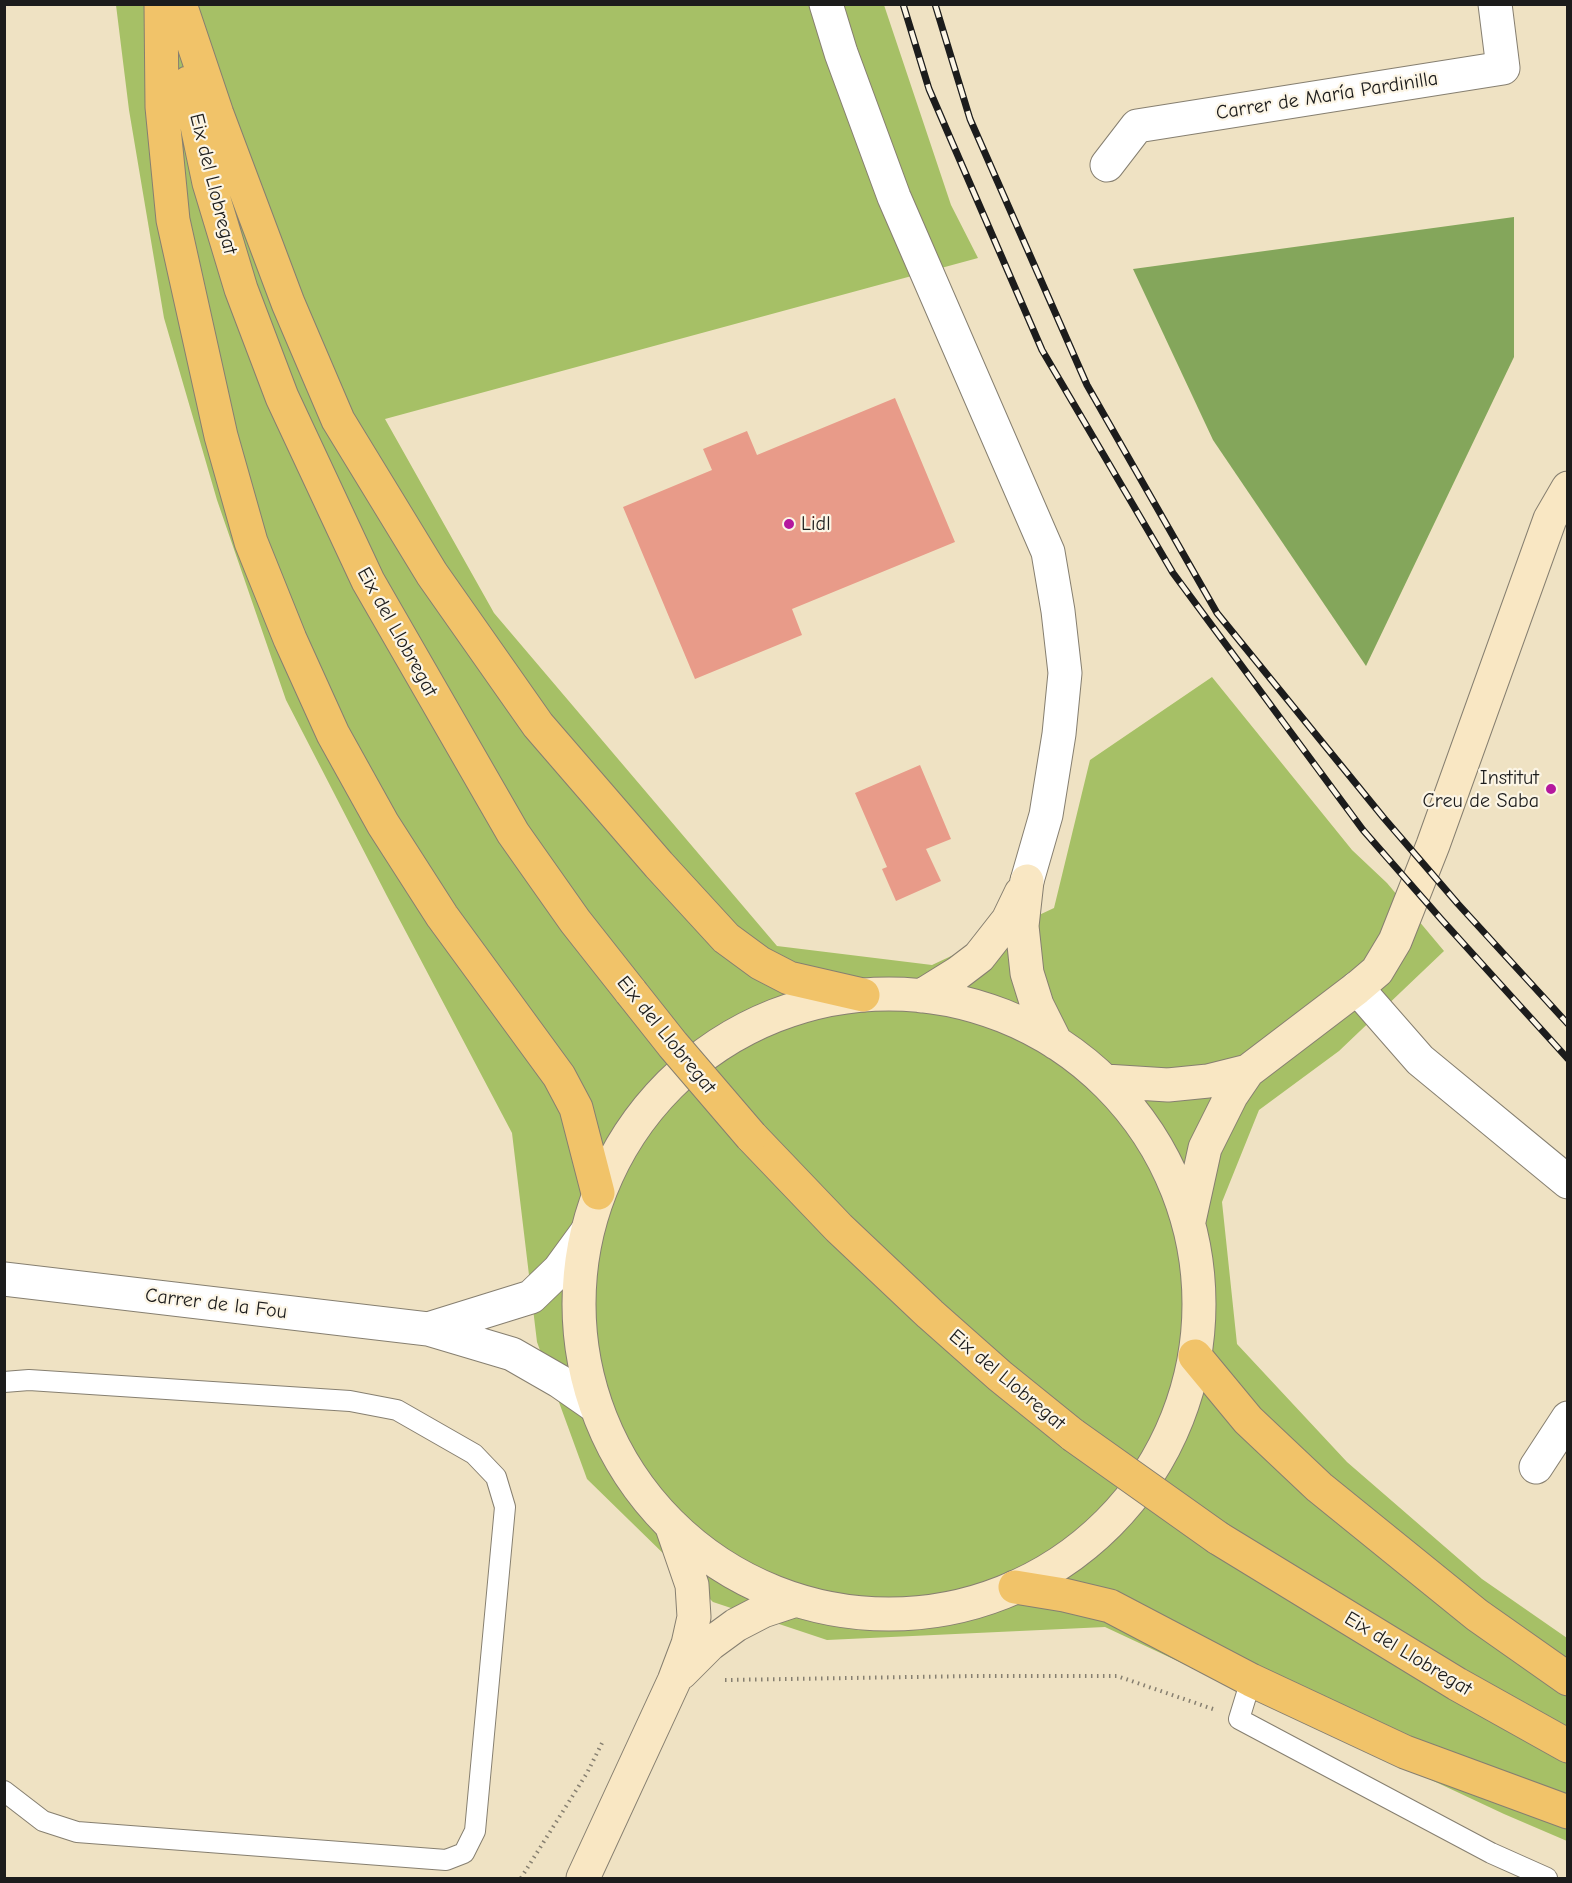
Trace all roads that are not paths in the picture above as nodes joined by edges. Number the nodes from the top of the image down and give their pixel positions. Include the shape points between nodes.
1 (161, 4) edge
2 (172, 4) edge
3 (180, 4) edge
4 (826, 4) edge
5 (1495, 4) edge
6 (1107, 165) dead end
7 (1568, 488) edge
8 (1568, 537) edge
9 (1529, 572) junction
10 (1027, 880) junction
11 (1357, 988) junction
12 (863, 995) junction
13 (921, 996) junction
14 (1056, 1043) junction
15 (1248, 1071) junction
16 (1105, 1081) junction
17 (1568, 1182) edge
18 (598, 1193) junction
19 (1189, 1221) junction
20 (586, 1233) junction
21 (4, 1279) edge
22 (428, 1329) junction
23 (1195, 1356) junction
24 (4, 1382) edge
25 (596, 1406) junction
26 (1568, 1418) edge
27 (1536, 1467) dead end
28 (672, 1526) junction
29 (1015, 1587) junction
30 (796, 1600) junction
31 (1568, 1679) edge
32 (1251, 1680) junction
33 (674, 1681) junction
34 (1568, 1746) edge
35 (4, 1791) edge
36 (1568, 1812) edge
37 (583, 1878) edge
38 (1547, 1878) edge

1 - 18 highway via 162,107 173,220 221,436 251,542 333,734 383,824 576,1108
2 - 34 highway, Eix del Llobregat, bridge via 209,183 241,289 282,397 368,581 513,833 575,921 673,1045 751,1136 839,1228 1000,1376 1073,1435 1218,1538 1457,1684
3 - 12 highway via 288,303 339,420 432,574 538,725 726,938 759,963 789,978
4 - 10 street via 894,197 1048,552 1065,673 1046,815
5 - 6 street, Carrer de María Pardinilla via 1503,69 1137,126
7 - 9 main road via 1550,519
8 - 9 main road
9 - 11 main road via 1408,911 1377,971
10 - 13 main road via 1008,920 979,957
10 - 14 main road via 1022,926 1027,974
11 - 15 main road
11 - 17 street via 1420,1060
12 - 13 main road
12 - 18 main road via 795,1009 731,1037 676,1079 630,1132
13 - 14 main road via 968,1005 1014,1020
14 - 16 main road
15 - 16 main road via 1208,1081 1168,1084
15 - 19 main road via 1205,1148
16 - 19 main road via 1140,1123 1169,1170
18 - 20 main road
19 - 23 main road via 1199,1288
20 - 22 street, Carrer de la Fou via 559,1270 531,1297
20 - 25 main road via 580,1268 579,1315 586,1373
21 - 22 street, Carrer de la Fou
22 - 25 street, Carrer de la Fou via 512,1354
23 - 29 main road via 1185,1398 1169,1438 1120,1511 1089,1541
23 - 31 highway via 1248,1420 1319,1487 1477,1615
24 - 35 lane via 29,1380 350,1401 397,1410 474,1454 496,1477 505,1507 475,1831 464,1853 446,1860 77,1832 43,1821
25 - 28 main road via 615,1450 640,1491
26 - 27 street
28 - 30 main road via 710,1557 751,1582
28 - 33 main road via 692,1585 693,1617
29 - 30 main road via 973,1602 929,1611 884,1614
29 - 32 highway via 1110,1606
30 - 33 main road via 736,1625 710,1644
32 - 36 highway via 1405,1752
32 - 38 lane via 1239,1719 1491,1853
33 - 37 main road

